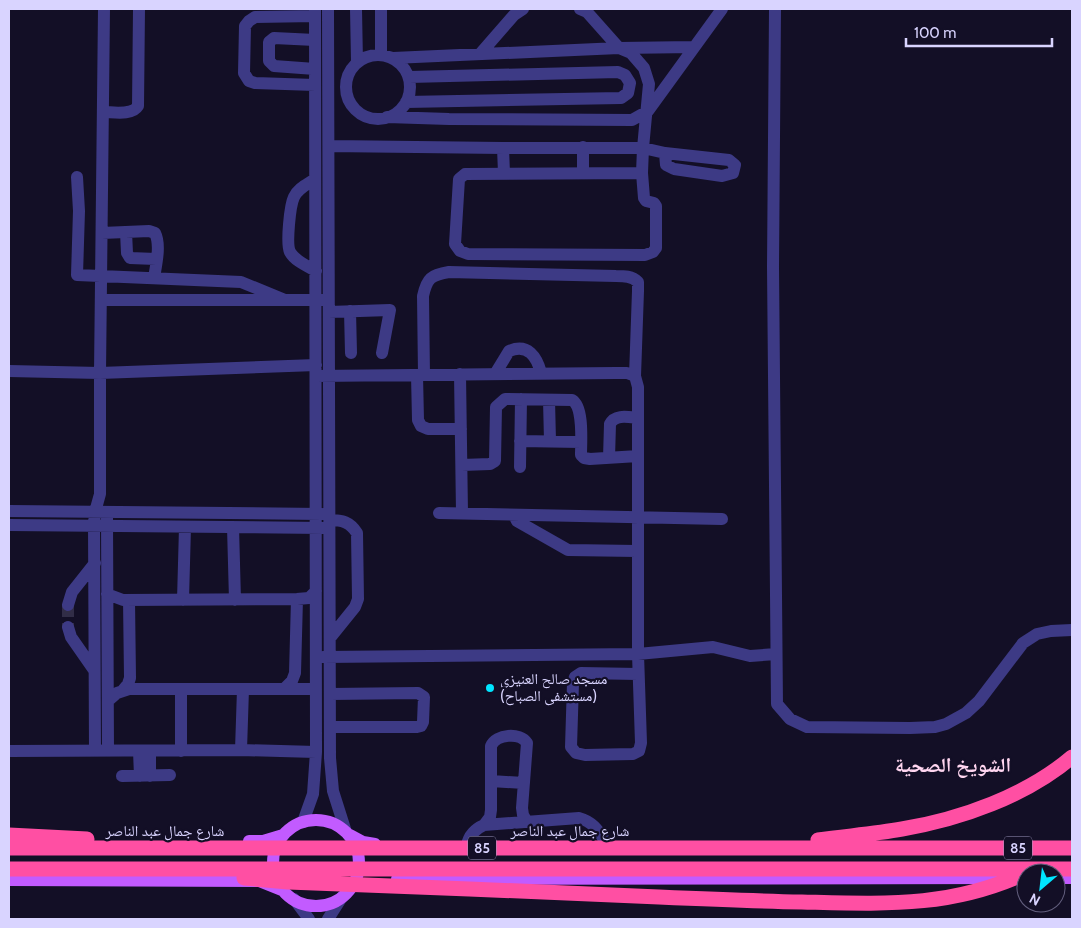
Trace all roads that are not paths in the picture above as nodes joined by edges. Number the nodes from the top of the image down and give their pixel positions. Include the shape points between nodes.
1 (104, 9) edge
2 (139, 9) edge
3 (328, 9) edge
4 (356, 9) edge
5 (381, 9) edge
6 (523, 9) edge
7 (580, 9) edge
8 (722, 9) edge
9 (775, 9) edge
10 (315, 13) edge
11 (315, 40) junction
12 (694, 47) junction
13 (619, 48) junction
14 (480, 54) junction
15 (387, 56) junction
16 (357, 62) junction
17 (315, 69) junction
18 (409, 77) junction
19 (347, 83) junction
20 (315, 85) junction
21 (329, 86) junction
22 (406, 102) junction
23 (648, 110) junction
24 (103, 112) junction
25 (388, 117) junction
26 (329, 146) junction
27 (583, 147) junction
28 (503, 148) junction
29 (643, 148) junction
30 (665, 153) junction
31 (504, 173) junction
32 (583, 173) junction
33 (642, 173) junction
34 (77, 177) dead end
35 (315, 179) junction
36 (102, 210) junction
37 (79, 211) junction
38 (126, 232) junction
39 (102, 233) junction
40 (156, 260) junction
41 (316, 270) junction
42 (101, 276) junction
43 (154, 278) junction
44 (101, 300) junction
45 (284, 300) junction
46 (316, 300) junction
47 (329, 306) junction
48 (350, 311) junction
49 (351, 353) dead end
50 (382, 353) dead end
51 (9, 371) edge
52 (316, 371) junction
53 (100, 372) junction
54 (541, 373) junction
55 (460, 374) junction
56 (495, 374) junction
57 (420, 375) junction
58 (329, 376) junction
59 (635, 376) junction
60 (521, 399) junction
61 (549, 400) junction
62 (638, 418) junction
63 (461, 430) junction
64 (520, 441) junction
65 (550, 441) junction
66 (581, 442) junction
67 (638, 456) junction
68 (609, 458) junction
69 (462, 465) junction
70 (520, 467) dead end
71 (330, 470) junction
72 (316, 471) junction
73 (12, 511) edge
74 (100, 512) junction
75 (439, 513) dead end
76 (462, 513) junction
77 (316, 514) junction
78 (514, 515) junction
79 (637, 518) junction
80 (722, 519) dead end
81 (330, 521) junction
82 (12, 525) edge
83 (94, 526) junction
84 (107, 526) junction
85 (185, 527) junction
86 (233, 527) junction
87 (316, 528) junction
88 (637, 551) junction
89 (95, 563) junction
90 (316, 591) junction
91 (107, 594) junction
92 (297, 599) junction
93 (129, 600) junction
94 (183, 600) junction
95 (235, 600) junction
96 (68, 605) tunnel mouth
97 (94, 626) junction
98 (108, 626) junction
99 (68, 627) tunnel mouth
100 (316, 628) junction
101 (1072, 630) edge
102 (330, 632) junction
103 (94, 654) junction
104 (108, 654) junction
105 (638, 654) junction
106 (776, 654) junction
107 (316, 657) junction
108 (330, 657) junction
109 (94, 670) junction
110 (638, 674) junction
111 (181, 689) junction
112 (243, 689) junction
113 (284, 689) junction
114 (316, 689) junction
115 (123, 690) junction
116 (330, 694) junction
117 (109, 700) junction
118 (330, 727) junction
119 (108, 750) junction
120 (241, 750) junction
121 (9, 751) edge
122 (95, 751) junction
123 (144, 751) junction
124 (181, 751) junction
125 (316, 752) junction
126 (1072, 757) edge
127 (170, 775) dead end
128 (122, 776) dead end
129 (145, 776) junction
130 (491, 781) junction
131 (524, 782) junction
132 (303, 822) junction
133 (527, 822) junction
134 (484, 825) junction
135 (348, 834) junction
136 (9, 835) edge
137 (283, 835) junction
138 (9, 841) edge
139 (467, 844) junction
140 (607, 844) junction
141 (1072, 846) edge
142 (9, 848) edge
143 (160, 848) junction
144 (754, 848) junction
145 (9, 869) edge
146 (168, 869) junction
147 (1072, 869) edge
148 (1016, 878) edge
149 (9, 880) edge
150 (344, 894) junction
151 (289, 895) junction
152 (308, 919) edge
153 (328, 919) edge

1 - 24 street
2 - 24 street via 138,106 132,112
3 - 21 street
4 - 16 street
5 - 15 street
6 - 14 street
7 - 13 street via 587,12
8 - 12 street
9 - 106 street
10 - 11 street
10 - 20 street via 255,17 249,21 245,26 244,73 249,82 255,84
11 - 17 street
11 - 17 street via 274,38 269,42 269,61 274,66
12 - 13 street
12 - 23 street
13 - 14 street
13 - 23 street via 631,53 644,68 649,84
14 - 15 street
15 - 16 street via 368,56
15 - 18 street via 403,66
16 - 19 street via 349,72
17 - 20 street
18 - 22 street via 410,90
18 - 22 street via 618,72 625,75 630,83 628,93 622,98
19 - 21 street
19 - 25 street via 347,96 353,107 375,119
20 - 35 street
21 - 26 street
22 - 25 street
23 - 25 street via 632,120
23 - 29 street
24 - 36 street
26 - 28 street
26 - 47 street
27 - 28 street
27 - 29 street
27 - 32 street
28 - 31 street
29 - 30 street
29 - 33 street
30 - 30 street via 730,160 735,164 733,173 722,176 674,169 666,165
31 - 32 street
31 - 33 street via 465,174 459,178 455,244 460,251 468,254 645,255 653,252 656,248 656,206 644,198
32 - 33 street
34 - 37 street
35 - 41 street
35 - 41 street via 294,197 288,246 294,256
36 - 37 street
36 - 39 street
37 - 42 street via 77,275
38 - 39 street
38 - 40 street via 130,258
38 - 40 street via 149,230 155,233 158,246
39 - 42 street
40 - 43 street
41 - 46 street
42 - 43 street
42 - 44 street
43 - 45 street via 241,282
44 - 45 street
44 - 53 street
45 - 46 street
46 - 47 street
46 - 52 street
47 - 48 street
47 - 58 street
48 - 49 street
48 - 50 street via 390,310
51 - 53 street
52 - 53 street
52 - 58 street
52 - 72 street
53 - 74 street
54 - 56 street
54 - 56 street via 536,358 520,348 509,351
54 - 59 street via 627,373
55 - 56 street
55 - 57 street
55 - 63 street
57 - 58 street
57 - 59 street via 425,287 434,275 449,272 629,276 635,279 638,282
57 - 63 street via 418,420 421,426
58 - 71 street
59 - 62 street
60 - 61 street
60 - 64 street
60 - 69 street via 506,399 496,406 495,461
61 - 65 street
61 - 66 street via 576,402
62 - 67 street
62 - 68 street via 612,419
63 - 69 street
64 - 65 street
64 - 70 street
65 - 66 street
66 - 68 street via 584,458
67 - 68 street
67 - 79 street
69 - 76 street
71 - 72 street
71 - 81 street
72 - 77 street
73 - 74 street
73 - 82 street
74 - 77 street
74 - 83 street
74 - 84 street
75 - 76 street
76 - 78 street
77 - 81 street
77 - 87 street
78 - 79 street
78 - 88 street via 516,521 568,550
79 - 80 street
79 - 88 street
81 - 87 street
81 - 102 street
81 - 102 street via 347,522 357,533 358,595 355,607
82 - 83 street
83 - 84 street
83 - 89 street
84 - 85 street
84 - 91 street
85 - 86 street
85 - 94 street
86 - 87 street
86 - 95 street
87 - 90 street
88 - 105 street
89 - 96 street via 72,592
89 - 97 street
90 - 92 street via 310,598
90 - 100 street
91 - 93 street
91 - 98 street
92 - 95 street
92 - 113 street via 295,674
93 - 94 street
93 - 115 street via 130,678
94 - 95 street
97 - 98 street
97 - 103 street
98 - 104 street
99 - 109 street via 71,637
100 - 102 street
100 - 107 street
101 - 106 street via 1037,634 1023,643 979,701 957,719 935,727 807,727 790,719 776,704
102 - 108 street
103 - 104 street
103 - 109 street
104 - 117 street
105 - 106 street via 713,646 750,656
105 - 108 street
105 - 110 street
107 - 108 street
107 - 114 street
108 - 116 street
109 - 122 street
110 - 110 street via 581,673 575,677 571,747 576,753 633,754 639,751
111 - 112 street
111 - 115 street
111 - 124 street
112 - 113 street
112 - 120 street
113 - 114 street
114 - 125 street
115 - 117 street
116 - 118 street
116 - 118 street via 418,693 424,697 421,726
117 - 119 street
118 - 135 street via 331,780
119 - 122 street
119 - 123 street
120 - 124 street
120 - 125 street
121 - 122 street
123 - 124 street
123 - 129 street
125 - 132 street via 313,794
126 - 144 highway via 1033,784 988,804 932,822
127 - 129 street
128 - 129 street
130 - 131 street
130 - 131 street via 492,743 499,737 518,737 527,743
130 - 134 street via 491,814
131 - 133 street via 522,808
132 - 135 main road via 327,822
132 - 137 main road
133 - 134 street
133 - 140 street via 579,818 595,826
134 - 139 street via 471,834
135 - 139 main road via 375,844
135 - 150 main road via 356,847 359,863 356,878
136 - 143 highway via 105,839
137 - 138 main road via 263,841
137 - 151 main road via 275,849 273,865 278,881
139 - 140 main road
140 - 141 main road
141 - 144 highway, شارع جمال عبد الناصر / 85
141 - 146 highway via 1000,885 957,896 905,903 747,901 288,882
142 - 143 highway, شارع جمال عبد الناصر / 85
143 - 144 highway, شارع جمال عبد الناصر / 85
145 - 146 highway, 85
146 - 147 highway, 85
148 - 150 main road via 372,879
149 - 151 main road via 259,881
150 - 151 main road via 322,905 307,904
150 - 153 street
151 - 152 street

